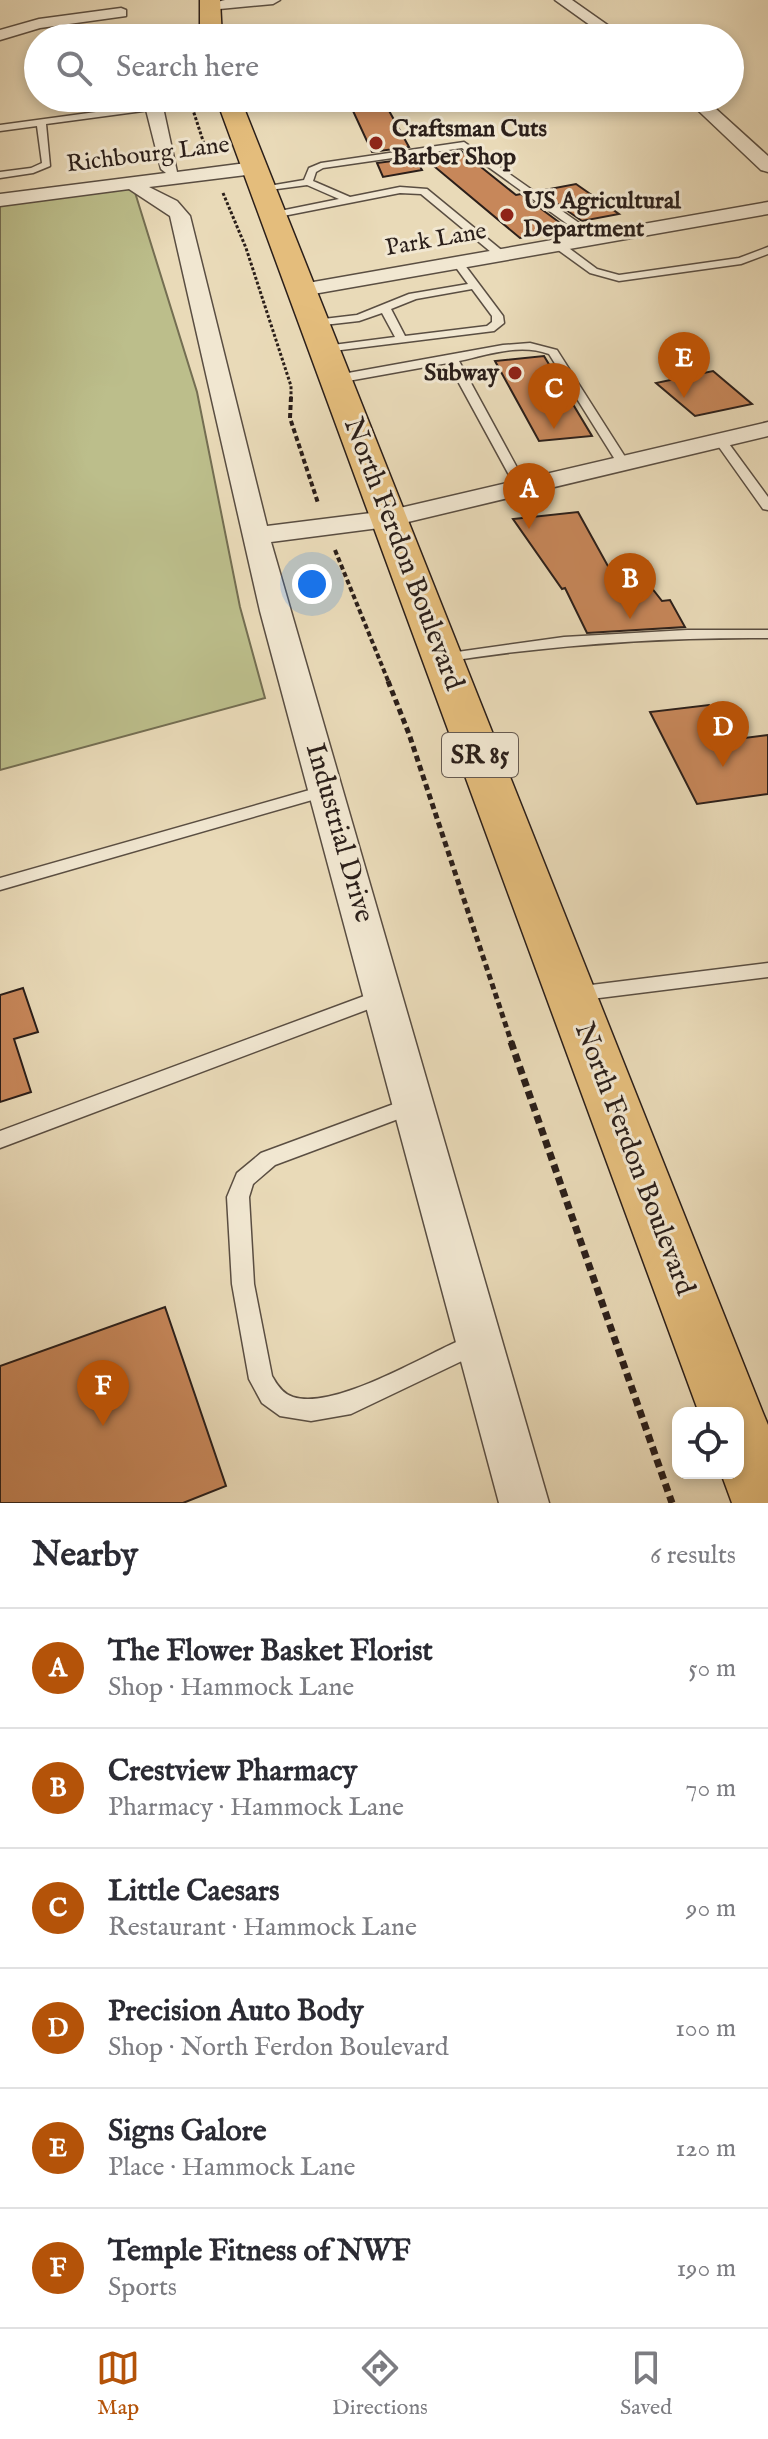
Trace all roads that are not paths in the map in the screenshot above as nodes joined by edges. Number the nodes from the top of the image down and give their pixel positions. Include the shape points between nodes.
1 (273, 0) edge
2 (562, 0) edge
3 (209, 3) edge
4 (122, 13) edge
5 (39, 24) edge
6 (210, 24) edge
7 (597, 24) edge
8 (24, 28) edge
9 (0, 35) edge
10 (97, 112) edge
11 (156, 112) edge
12 (231, 112) edge
13 (709, 112) edge
14 (41, 122) junction
15 (0, 128) edge
16 (768, 166) edge
17 (170, 169) junction
18 (0, 175) edge
19 (244, 177) junction
20 (308, 182) junction
21 (135, 184) junction
22 (48, 193) junction
23 (0, 200) edge
24 (349, 200) junction
25 (768, 208) edge
26 (595, 239) junction
27 (558, 245) junction
28 (768, 250) edge
29 (501, 255) junction
30 (457, 262) junction
31 (473, 286) junction
32 (384, 307) junction
33 (320, 335) junction
34 (402, 340) junction
35 (452, 359) junction
36 (767, 431) edge
37 (720, 440) junction
38 (623, 463) junction
39 (521, 486) junction
40 (768, 506) edge
41 (387, 519) junction
42 (256, 536) junction
43 (768, 634) edge
44 (442, 658) junction
45 (327, 790) junction
46 (0, 884) edge
47 (768, 970) edge
48 (571, 995) junction
49 (384, 996) junction
50 (410, 1106) junction
51 (0, 1140) edge
52 (479, 1342) junction
53 (729, 1407) edge
54 (744, 1446) edge
55 (524, 1503) edge
56 (766, 1503) edge

1 - 3 street
2 - 7 street
3 - 6 main road
4 - 5 street
8 - 9 street
10 - 14 lane
11 - 17 street
12 - 19 main road, North Ferdon Boulevard / SR 85
13 - 16 street
14 - 15 lane
14 - 18 lane via 47,164
17 - 19 street, Richbourg Lane
17 - 22 street, Richbourg Lane via 71,184
19 - 20 lane
19 - 21 street, Richbourg Lane
19 - 24 lane
19 - 33 main road, North Ferdon Boulevard / SR 85
20 - 24 lane
20 - 26 lane via 312,170 321,166 464,145
21 - 22 street, Richbourg Lane
21 - 42 street, Industrial Drive via 175,206 180,216
22 - 23 street, Richbourg Lane
24 - 29 lane via 424,191
25 - 26 street, Park Lane
26 - 27 street, Park Lane
27 - 28 lane via 597,274 619,278 741,261
27 - 29 street, Park Lane
29 - 30 street, Park Lane
30 - 31 lane
30 - 33 street, Park Lane
31 - 32 lane via 413,296
31 - 34 lane via 498,323 474,333
32 - 33 lane
32 - 34 lane
33 - 34 lane
33 - 35 lane
33 - 41 main road, North Ferdon Boulevard / SR 85
35 - 38 lane via 520,346 553,352
35 - 39 lane
36 - 37 street
37 - 38 street
37 - 40 lane
38 - 39 street
39 - 41 street
41 - 42 street
41 - 44 main road, North Ferdon Boulevard / SR 85
42 - 45 street, Industrial Drive
43 - 44 lane via 698,632
44 - 48 main road, North Ferdon Boulevard / SR 85
45 - 46 lane
45 - 49 street, Industrial Drive
47 - 48 lane
48 - 53 main road, North Ferdon Boulevard / SR 85
49 - 50 street, Industrial Drive
49 - 51 lane
50 - 52 street, Industrial Drive
50 - 52 lane via 268,1159 244,1179 238,1197 243,1284 261,1379 270,1395 288,1408 343,1406
52 - 55 street, Industrial Drive
54 - 56 main road

